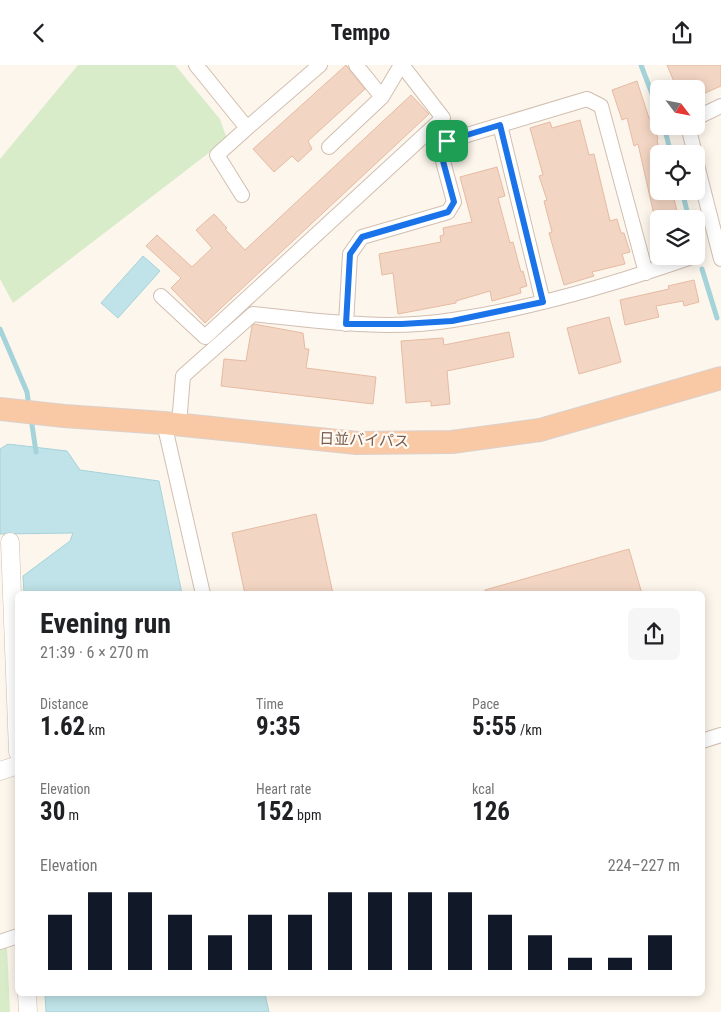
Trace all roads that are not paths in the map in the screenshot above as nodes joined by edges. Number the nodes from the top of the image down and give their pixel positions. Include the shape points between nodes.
1 (196, 65) edge
2 (320, 65) edge
3 (356, 65) edge
4 (402, 65) edge
5 (382, 97) junction
6 (721, 106) edge
7 (705, 114) edge
8 (500, 125) junction
9 (247, 128) junction
10 (328, 147) dead end
11 (242, 195) dead end
12 (705, 195) edge
13 (720, 252) edge
14 (705, 254) edge
15 (670, 265) edge
16 (646, 273) junction
17 (161, 296) dead end
18 (543, 302) junction
19 (346, 324) junction
20 (721, 378) edge
21 (0, 409) edge
22 (172, 423) junction
23 (10, 542) dead end
24 (201, 591) edge
25 (15, 673) edge
26 (721, 735) edge
27 (705, 740) edge
28 (15, 766) edge
29 (0, 771) edge
30 (15, 937) edge
31 (0, 942) edge
32 (27, 996) edge
33 (28, 1012) edge

1 - 9 street
2 - 9 street
3 - 5 street
4 - 5 street
4 - 17 street via 443,118 205,337
5 - 10 street
6 - 7 street
8 - 16 street via 587,99 602,106
8 - 18 street
8 - 19 street via 447,141 440,150 454,202 448,212 362,237 350,254
9 - 11 street via 217,155
12 - 13 street
13 - 14 street
15 - 16 street
16 - 18 street
18 - 19 street via 452,321
19 - 22 street via 253,314 183,376
20 - 22 highway, 日並バイパス via 540,430 452,442 357,443
21 - 22 highway, 日並バイパス
22 - 24 street
23 - 25 street
26 - 27 street
28 - 29 street
30 - 31 street
32 - 33 street

